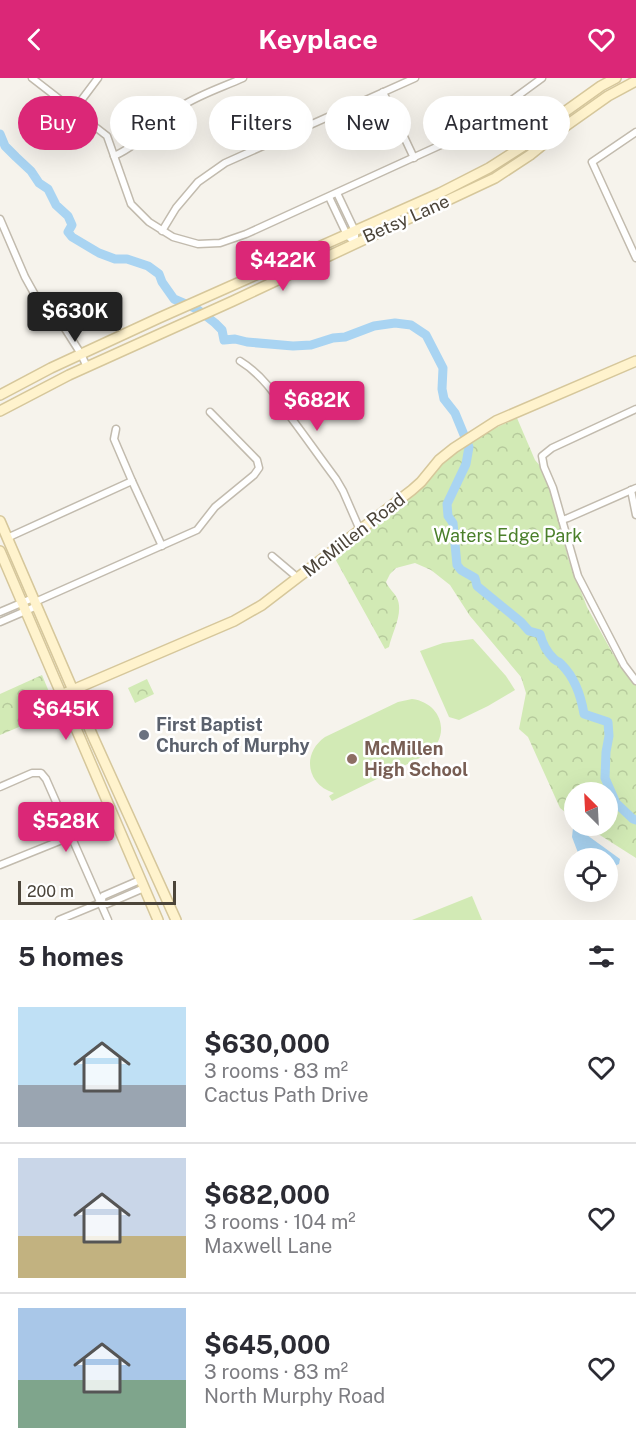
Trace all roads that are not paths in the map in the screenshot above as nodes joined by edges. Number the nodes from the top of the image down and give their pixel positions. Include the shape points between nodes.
1 (32, 78) edge
2 (98, 78) edge
3 (243, 78) edge
4 (415, 78) edge
5 (542, 78) edge
6 (615, 78) edge
7 (636, 80) edge
8 (383, 92) junction
9 (56, 96) edge
10 (84, 96) edge
11 (98, 129) edge
12 (636, 132) edge
13 (114, 156) junction
14 (414, 158) junction
15 (338, 193) junction
16 (329, 196) junction
17 (0, 219) edge
18 (162, 231) junction
19 (351, 233) junction
20 (356, 243) junction
21 (636, 258) edge
22 (81, 354) junction
23 (240, 361) dead end
24 (636, 361) edge
25 (87, 367) junction
26 (0, 395) edge
27 (636, 409) edge
28 (0, 411) edge
29 (210, 412) dead end
30 (116, 429) dead end
31 (132, 481) junction
32 (634, 489) edge
33 (636, 515) edge
34 (562, 520) junction
35 (0, 521) edge
36 (360, 530) junction
37 (7, 538) junction
38 (162, 546) junction
39 (0, 551) edge
40 (272, 556) dead end
41 (298, 578) junction
42 (35, 602) junction
43 (24, 607) junction
44 (0, 612) edge
45 (0, 622) edge
46 (636, 681) edge
47 (73, 690) junction
48 (61, 695) junction
49 (0, 787) edge
50 (72, 837) junction
51 (0, 865) edge
52 (142, 884) junction
53 (100, 903) junction
54 (59, 920) edge
55 (108, 920) edge
56 (158, 920) edge
57 (176, 920) edge

1 - 9 street
2 - 10 street
3 - 13 street via 183,105 126,151
4 - 8 street
5 - 14 street via 467,133
6 - 19 main road, Betsy Lane via 489,168
7 - 20 main road, Betsy Lane via 495,178
8 - 14 street
8 - 18 street via 225,163 198,182
11 - 13 street via 107,136
12 - 21 street via 592,162
13 - 18 street via 131,204
14 - 15 street
15 - 16 street
15 - 19 street
16 - 18 street via 220,243 198,244
16 - 19 street
17 - 22 street via 34,295 57,315
19 - 20 street
19 - 22 main road, Betsy Lane
20 - 25 main road, Betsy Lane
22 - 25 street
22 - 26 main road, Betsy Lane
23 - 36 street via 267,385 336,479
24 - 36 main road, McMillen Road via 496,421 439,460 412,490
25 - 28 main road, Betsy Lane
27 - 34 street via 542,456
29 - 38 street via 257,460 258,471 215,507 197,530
30 - 31 street via 114,439
31 - 37 street
31 - 38 street
32 - 33 street
32 - 34 street
34 - 46 street via 578,576
35 - 37 main road
36 - 41 main road, McMillen Road
37 - 42 main road
38 - 42 street
39 - 43 main road
40 - 41 street
41 - 47 main road, McMillen Road via 234,621
42 - 43 street
42 - 47 main road
43 - 44 street
43 - 45 street
43 - 48 main road
47 - 48 main road, McMillen Road
47 - 57 main road
48 - 52 main road
49 - 50 street via 40,773 49,784
50 - 51 street
50 - 53 street
52 - 53 street via 103,896
52 - 56 main road
53 - 54 street
53 - 55 street

